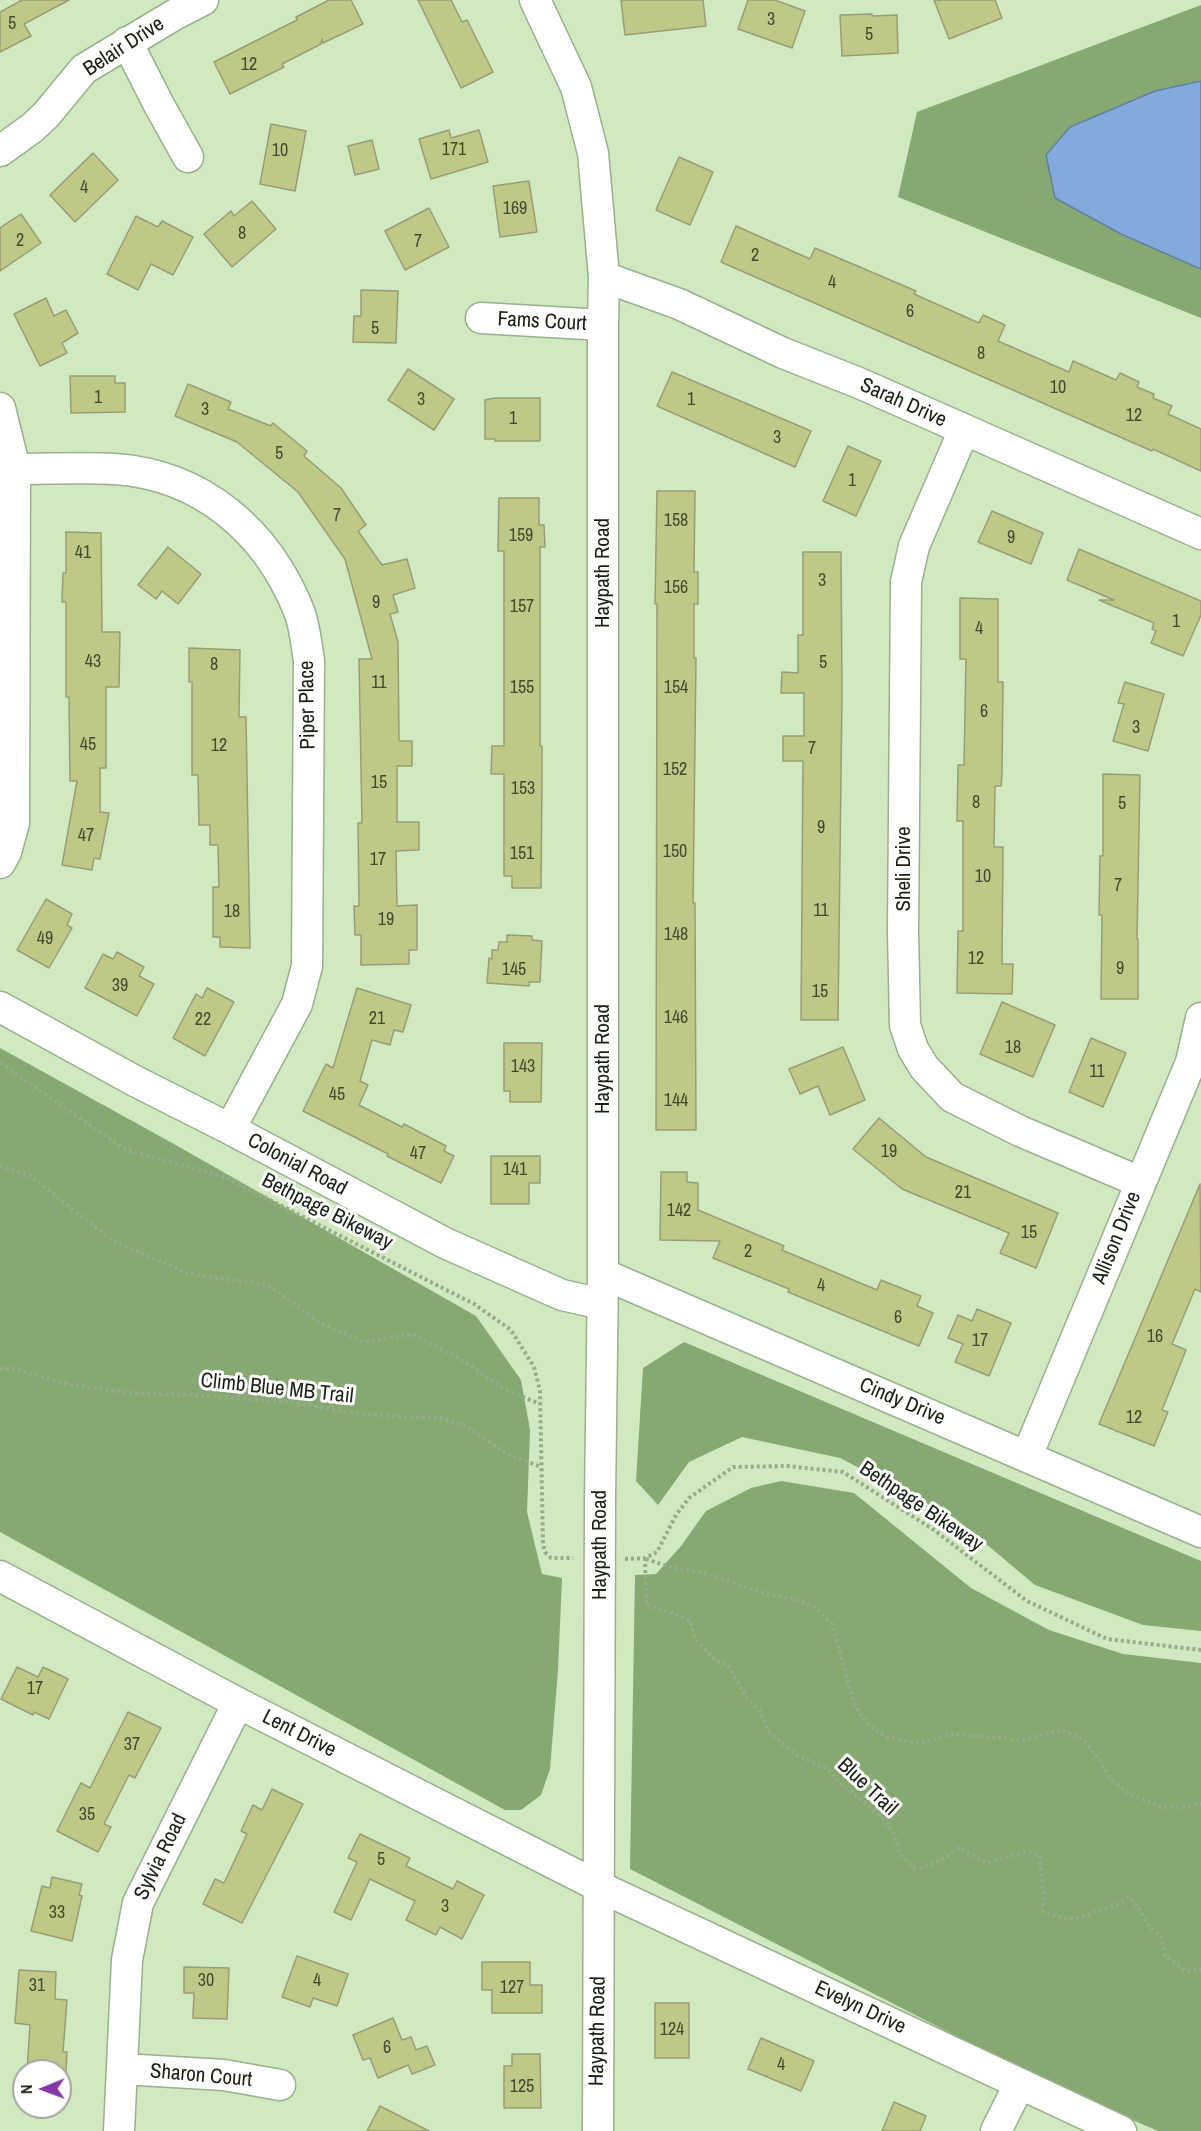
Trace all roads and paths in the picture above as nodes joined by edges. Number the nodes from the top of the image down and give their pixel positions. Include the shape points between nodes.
1 (203, 0) edge
2 (535, 0) edge
3 (127, 42) junction
4 (0, 151) edge
5 (188, 157) dead end
6 (604, 277) junction
7 (481, 318) dead end
8 (603, 325) junction
9 (0, 408) edge
10 (964, 430) junction
11 (15, 470) junction
12 (1201, 534) edge
13 (0, 862) edge
14 (0, 1007) edge
15 (1201, 1018) edge
16 (0, 1063) edge
17 (230, 1129) junction
18 (0, 1166) edge
19 (1140, 1182) junction
20 (603, 1274) junction
21 (602, 1304) junction
22 (0, 1368) edge
23 (540, 1404) junction
24 (1027, 1456) junction
25 (541, 1467) joint
26 (1201, 1532) edge
27 (645, 1558) junction
28 (0, 1576) edge
29 (1201, 1650) edge
30 (238, 1702) junction
31 (1201, 1803) edge
32 (600, 1887) junction
33 (1201, 1970) edge
34 (122, 2069) junction
35 (280, 2085) dead end
36 (1019, 2085) junction
37 (119, 2131) edge
38 (597, 2131) edge
39 (996, 2131) edge
40 (1121, 2131) edge

1 - 3 street, Belair Drive
2 - 6 street, Haypath Road via 576,87 593,153
3 - 4 street, Belair Drive via 84,69 32,129
3 - 5 street
6 - 8 street, Haypath Road
6 - 10 street, Sarah Drive via 679,303 783,353
7 - 8 street, Fams Court
8 - 20 street, Haypath Road
9 - 11 street
10 - 12 street, Sarah Drive
10 - 19 street, Sheli Drive via 914,546 906,582 905,1025 924,1067 952,1096 1020,1131
11 - 13 street via 14,824
11 - 17 street, Piper Place via 116,469 194,489 220,504 261,544 281,571 300,613 309,660 307,966 297,1004
14 - 17 street, Colonial Road
15 - 19 street, Allison Drive via 1191,1062
16 - 23 path, Bethpage Bikeway via 126,1150 225,1178 474,1304 512,1330 534,1367
17 - 21 street, Colonial Road via 445,1243 562,1294
18 - 23 path via 29,1175 113,1241 190,1274 268,1285 322,1324 364,1342 412,1334 459,1358 504,1389
19 - 24 street, Allison Drive
20 - 21 street, Haypath Road
20 - 24 street, Cindy Drive
21 - 32 street, Haypath Road
22 - 25 path, Climb Blue MB Trail via 71,1385 141,1394 297,1403 400,1418 440,1418 464,1425 506,1454
23 - 25 path, Bethpage Bikeway
24 - 26 street, Cindy Drive
27 - 29 path, Bethpage Bikeway via 657,1552 676,1515 690,1498 733,1467 787,1466 843,1472 934,1530 1027,1601 1107,1639
27 - 31 path via 814,1607 832,1624 854,1703 866,1723 886,1737 917,1743 955,1734 1023,1740 1061,1730 1083,1739 1110,1778 1128,1793 1161,1807
27 - 33 path, Blue Trail via 646,1605 690,1621 696,1640 715,1660 728,1665 747,1698 761,1712 768,1731 796,1755 829,1770 881,1816 894,1835 900,1854 914,1868 927,1867 959,1848 987,1863 1025,1852 1039,1854 1043,1911 1057,1918 1077,1919 1120,1905 1128,1898 1161,1938 1165,1956 1186,1971
28 - 30 street, Lent Drive
30 - 32 street, Lent Drive
30 - 34 street, Sylvia Road via 138,1903 127,1960
32 - 36 street, Evelyn Drive
32 - 38 street, Haypath Road
34 - 35 street, Sharon Court via 224,2075
34 - 37 street, Sylvia Road
36 - 39 street
36 - 40 street, Evelyn Drive

